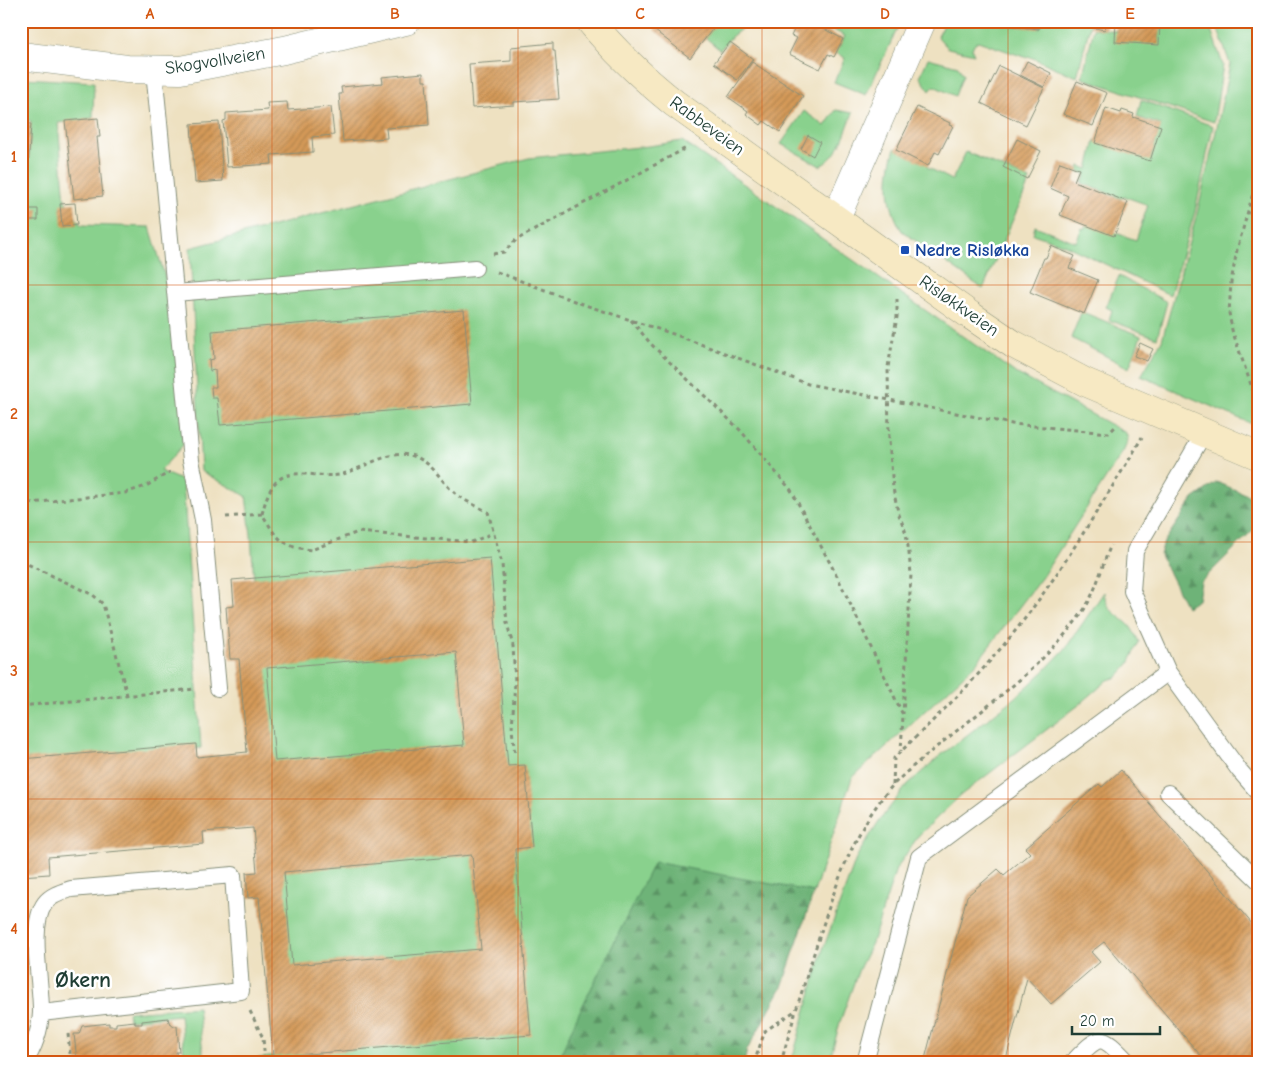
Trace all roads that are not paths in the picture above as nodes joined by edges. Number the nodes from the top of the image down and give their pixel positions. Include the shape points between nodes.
1 (406, 21) edge
2 (590, 21) edge
3 (922, 21) edge
4 (21, 56) edge
5 (154, 70) junction
6 (836, 218) junction
7 (475, 268) road end
8 (175, 293) junction
9 (1204, 433) junction
10 (1259, 456) edge
11 (1168, 672) junction
12 (218, 688) road end
13 (1168, 793) dead end
14 (1259, 793) edge
15 (1259, 881) edge
16 (41, 1013) junction
17 (24, 1063) edge
18 (865, 1063) edge
19 (1072, 1063) edge
20 (1129, 1063) edge

1 - 5 street, Skogvollveien via 227,62 180,70
2 - 6 street, Rabbeveien via 610,46 674,103
3 - 6 street
4 - 5 street, Skogvollveien
5 - 8 lane
6 - 9 street, Risløkkveien via 1013,344 1085,382
7 - 8 lane
8 - 12 lane via 191,460 203,520
9 - 10 street, Risløkkveien
9 - 11 lane via 1135,552 1132,591
11 - 14 lane
11 - 18 lane via 919,857
13 - 15 lane
16 - 16 lane via 39,914 45,902 57,893 71,889 233,875 241,991
16 - 17 lane via 37,1036
19 - 20 lane via 1093,1041 1101,1039 1110,1043

